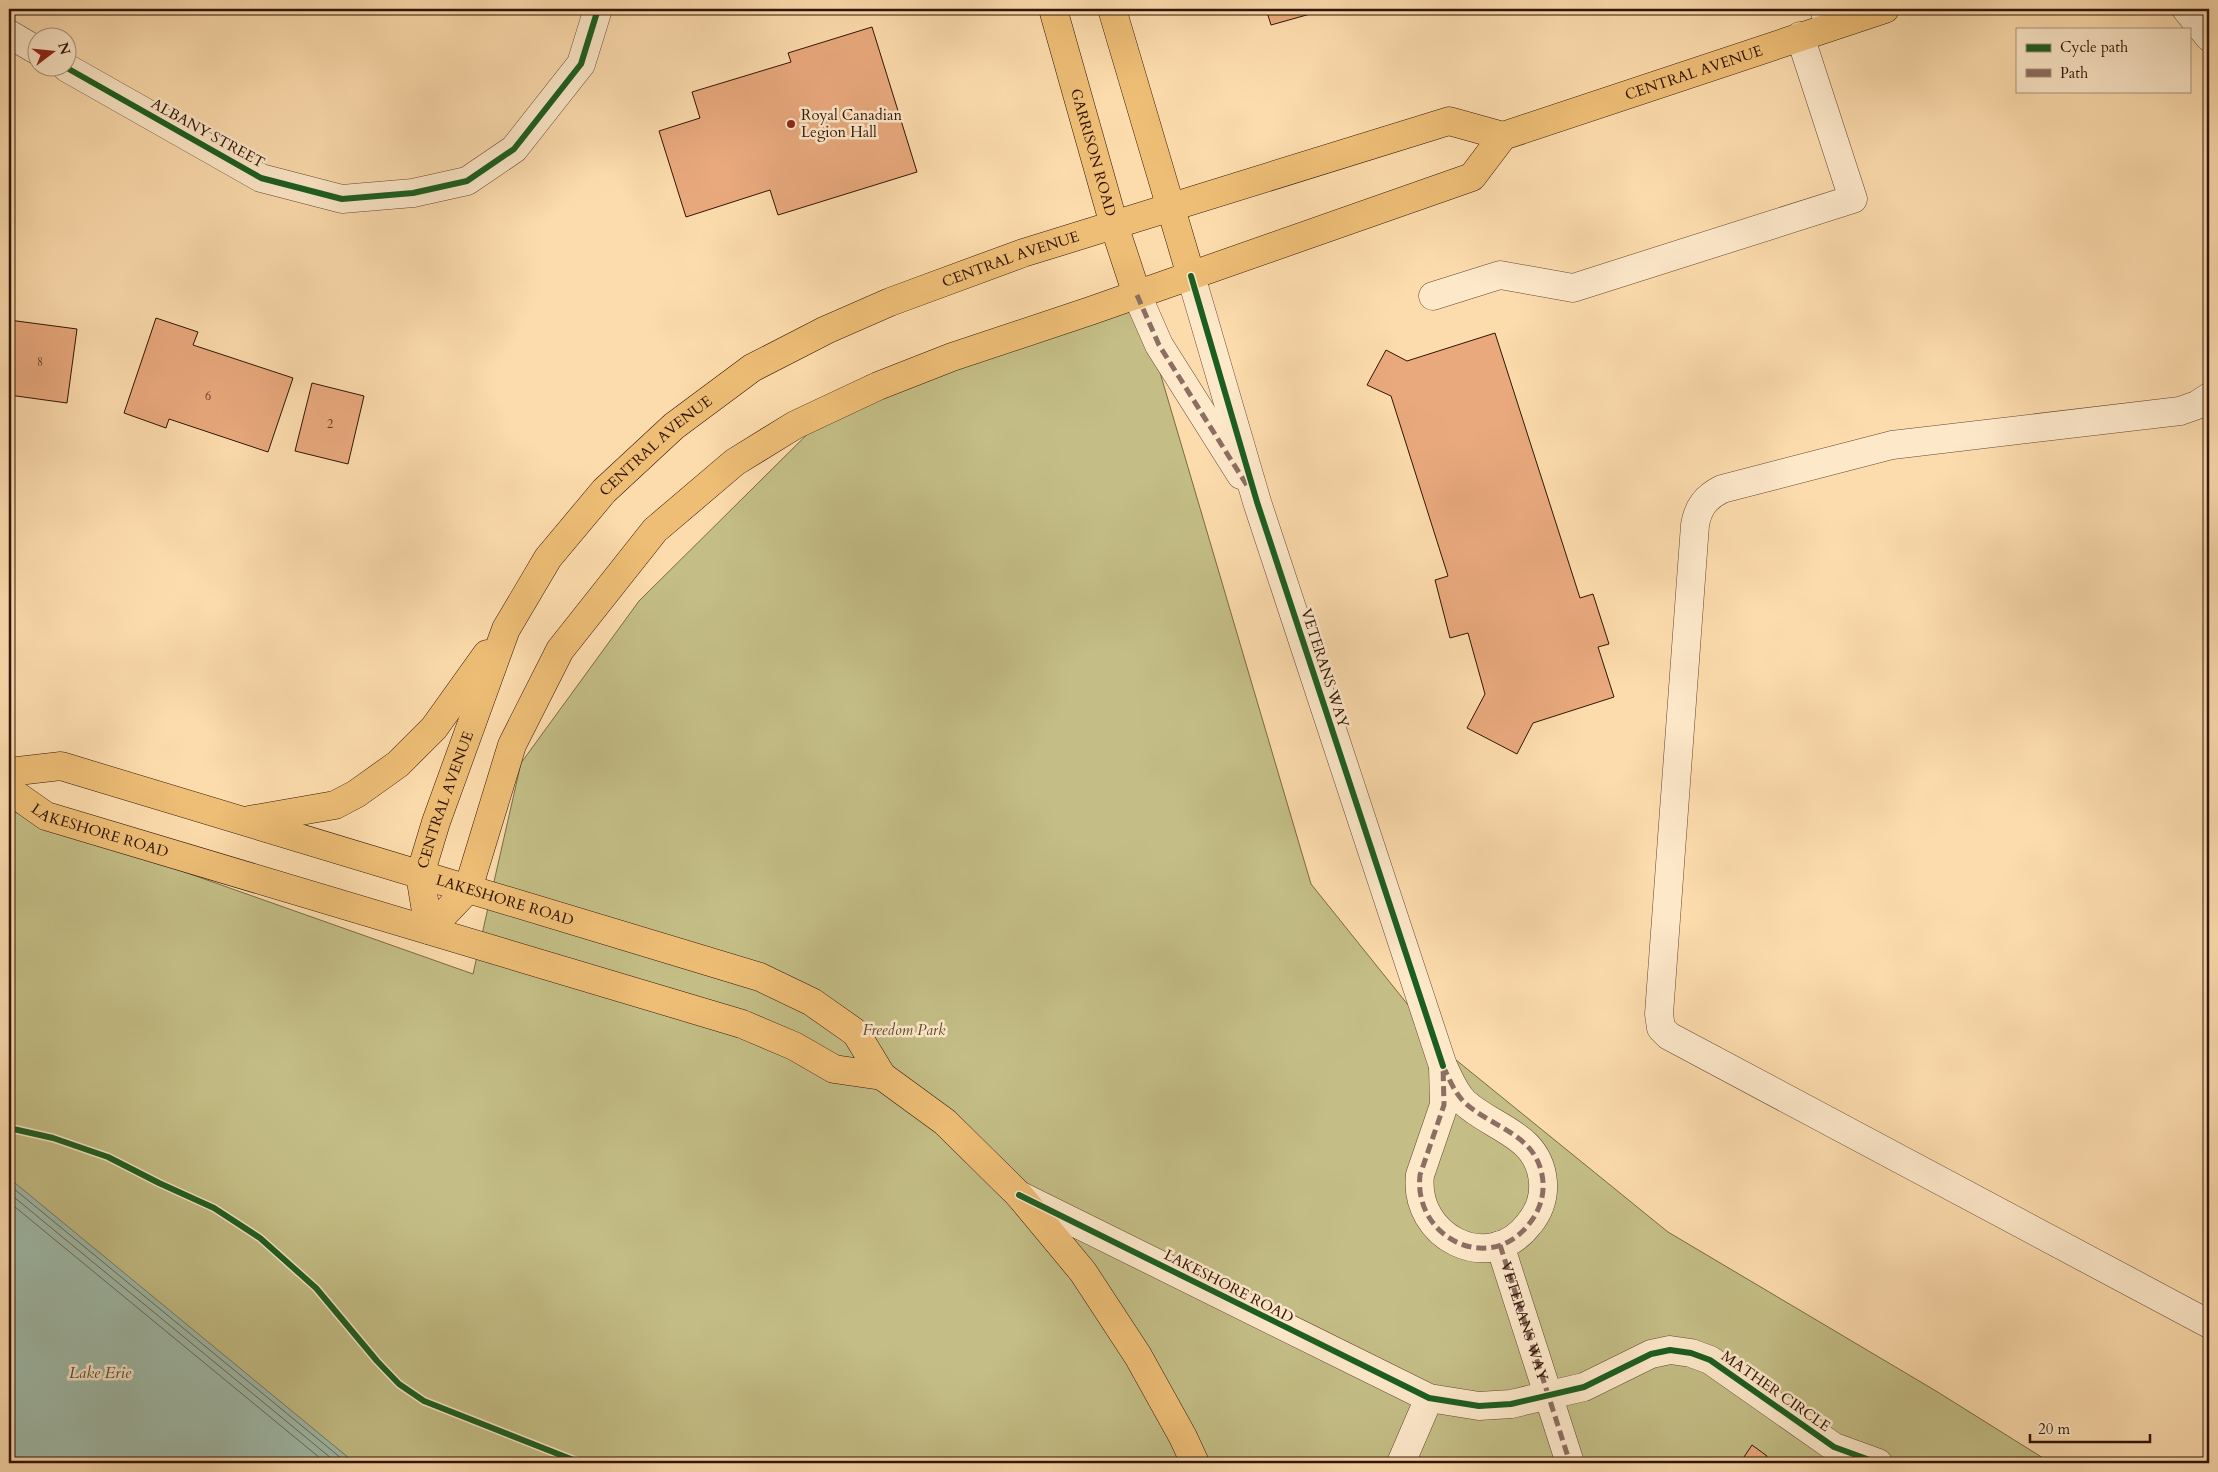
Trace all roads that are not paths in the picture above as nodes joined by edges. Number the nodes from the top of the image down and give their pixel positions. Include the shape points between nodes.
1 (598, 9) edge
2 (1053, 9) edge
3 (1112, 9) edge
4 (1885, 9) edge
5 (2186, 9) edge
6 (1826, 18) edge
7 (9, 34) edge
8 (1800, 36) junction
9 (2209, 37) edge
10 (28, 45) edge
11 (78, 74) edge
12 (1503, 136) junction
13 (1172, 207) junction
14 (1114, 225) junction
15 (1191, 276) junction
16 (1137, 295) junction
17 (1433, 296) dead end
18 (2209, 397) edge
19 (1257, 502) junction
20 (506, 628) junction
21 (9, 772) edge
22 (9, 790) edge
23 (245, 821) junction
24 (420, 875) junction
25 (468, 888) junction
26 (429, 930) junction
27 (1444, 1066) junction
28 (882, 1076) junction
29 (1019, 1195) junction
30 (1500, 1245) junction
31 (2209, 1324) edge
32 (1549, 1396) junction
33 (1428, 1398) junction
34 (1195, 1463) edge
35 (1401, 1463) edge
36 (1570, 1463) edge
37 (1878, 1463) edge

1 - 11 street, ALBANY STREET via 581,64 514,149 467,181 414,193 342,199 261,178
2 - 14 main road, GARRISON ROAD
3 - 13 main road
4 - 6 main road, CENTRAL AVENUE
5 - 9 street
6 - 8 main road, CENTRAL AVENUE
7 - 10 street
8 - 12 main road, CENTRAL AVENUE
8 - 17 street via 1853,199 1573,288 1500,275
12 - 13 main road, CENTRAL AVENUE via 1449,121
12 - 15 main road via 1472,177
13 - 14 main road, CENTRAL AVENUE
13 - 15 main road
14 - 16 main road, GARRISON ROAD
14 - 20 main road, CENTRAL AVENUE via 1022,253 890,302 752,368 674,426 604,491 548,558
15 - 16 main road
15 - 19 street, VETERANS WAY
16 - 19 street, VETERANS WAY via 1159,345
16 - 25 main road via 952,357 878,386 795,425 735,462 655,530 560,650 512,745
18 - 31 street via 2180,411 1892,444 1722,489 1704,502 1697,513 1695,525 1659,1014 1660,1028 1669,1036
19 - 27 street, VETERANS WAY
20 - 23 main road via 434,728 398,764 335,805
20 - 24 main road, CENTRAL AVENUE
21 - 23 main road, LAKESHORE ROAD via 61,766
22 - 26 main road, LAKESHORE ROAD via 46,816
23 - 24 main road, LAKESHORE ROAD
24 - 25 main road, LAKESHORE ROAD
24 - 26 main road, CENTRAL AVENUE
25 - 26 main road
25 - 28 main road, LAKESHORE ROAD via 760,977 812,1002 856,1033
26 - 28 main road, LAKESHORE ROAD via 742,1024 794,1046 834,1069
27 - 30 street, VETERANS WAY via 1444,1105 1420,1176 1423,1207 1433,1225 1458,1244 1479,1248
27 - 30 street, VETERANS WAY via 1462,1101 1486,1119 1518,1136 1538,1160 1543,1190 1538,1211 1522,1232
28 - 29 main road, LAKESHORE ROAD via 945,1122
29 - 33 street, LAKESHORE ROAD
29 - 34 main road, LAKESHORE ROAD via 1083,1272 1138,1356
30 - 32 street, VETERANS WAY
32 - 33 street, MATHER CIRCLE via 1511,1404 1479,1406
32 - 36 street, VETERANS WAY
32 - 37 street, MATHER CIRCLE via 1584,1387 1652,1354 1670,1350 1691,1353 1710,1360 1834,1447
33 - 35 street

